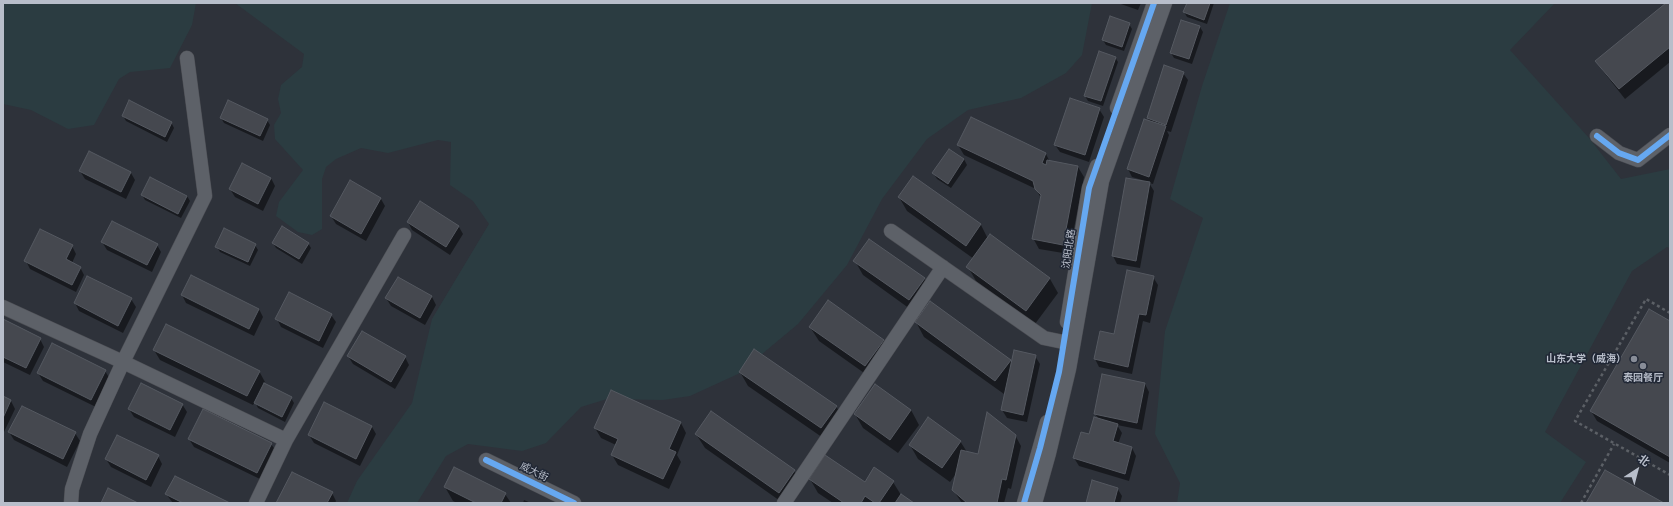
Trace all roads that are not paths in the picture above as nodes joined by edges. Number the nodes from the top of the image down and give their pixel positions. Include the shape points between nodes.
1 (1154, 3) edge
2 (1166, 3) edge
3 (187, 58) dead end
4 (1670, 135) edge
5 (1597, 136) dead end
6 (891, 231) dead end
7 (404, 235) dead end
8 (943, 267) junction
9 (3, 307) edge
10 (1069, 343) junction
11 (123, 362) junction
12 (286, 440) junction
13 (486, 460) dead end
14 (71, 503) edge
15 (256, 503) edge
16 (574, 503) edge
17 (784, 503) edge
18 (1024, 503) edge
19 (1034, 503) edge

1 - 10 street, 沈阳北路 via 1089,188
2 - 10 street, 沈阳北路 via 1102,181
3 - 11 street via 205,196
4 - 5 street via 1638,160 1619,153
6 - 8 street
7 - 12 street
8 - 10 street via 1044,338
8 - 17 street
9 - 11 street
10 - 18 street, 沈阳北路
10 - 19 street, 沈阳北路 via 1069,369
11 - 12 street
11 - 14 street via 90,434 72,489
12 - 15 street
13 - 16 street, 威大街

